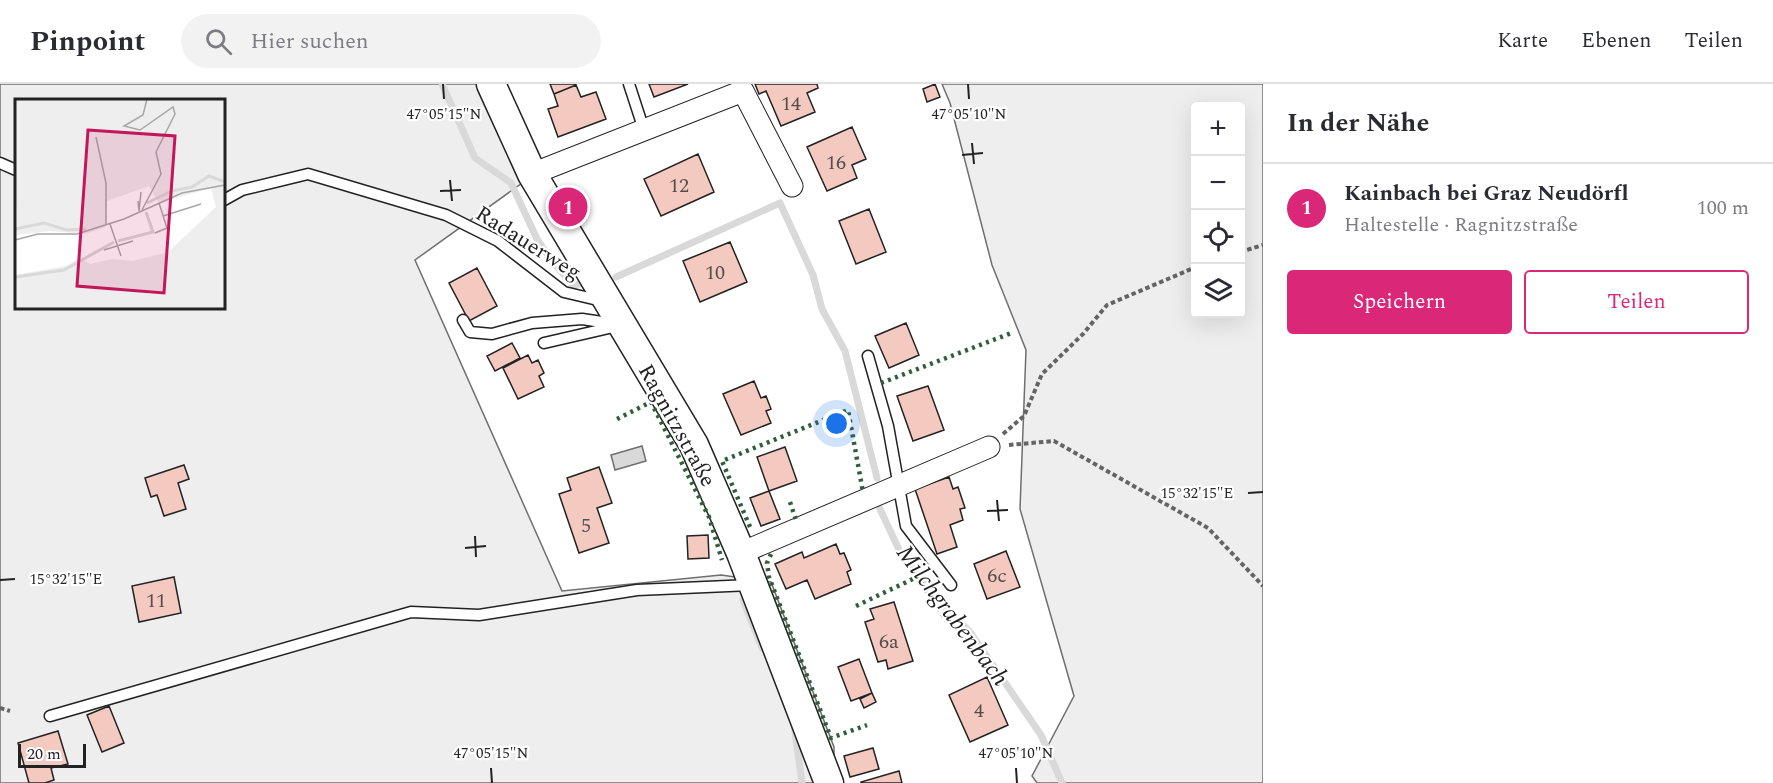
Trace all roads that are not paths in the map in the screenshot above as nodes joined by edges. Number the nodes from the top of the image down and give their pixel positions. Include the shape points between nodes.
1 (491, 84) edge
2 (629, 84) edge
3 (644, 130) junction
4 (0, 163) edge
5 (15, 170) edge
6 (532, 174) junction
7 (792, 186) dead end
8 (225, 199) edge
9 (615, 314) junction
10 (463, 320) dead end
11 (544, 343) dead end
12 (868, 356) dead end
13 (989, 447) road end
14 (900, 485) junction
15 (741, 553) junction
16 (752, 585) junction
17 (951, 585) dead end
18 (51, 716) dead end
19 (829, 783) edge

1 - 6 main road, Ragnitzstraße
2 - 3 lane
3 - 6 street
3 - 7 street via 743,91
4 - 5 lane
6 - 9 main road, Ragnitzstraße
8 - 9 lane, Radauerweg via 242,190 308,174 446,215 498,242 564,292
9 - 10 lane via 532,323 492,334 470,332
9 - 11 lane
9 - 15 main road, Ragnitzstraße via 694,445
12 - 14 lane
13 - 14 street
14 - 15 street
14 - 17 lane via 906,526
15 - 16 main road, Ragnitzstraße
16 - 18 lane via 637,590 479,615 411,612
16 - 19 main road, Ragnitzstraße

